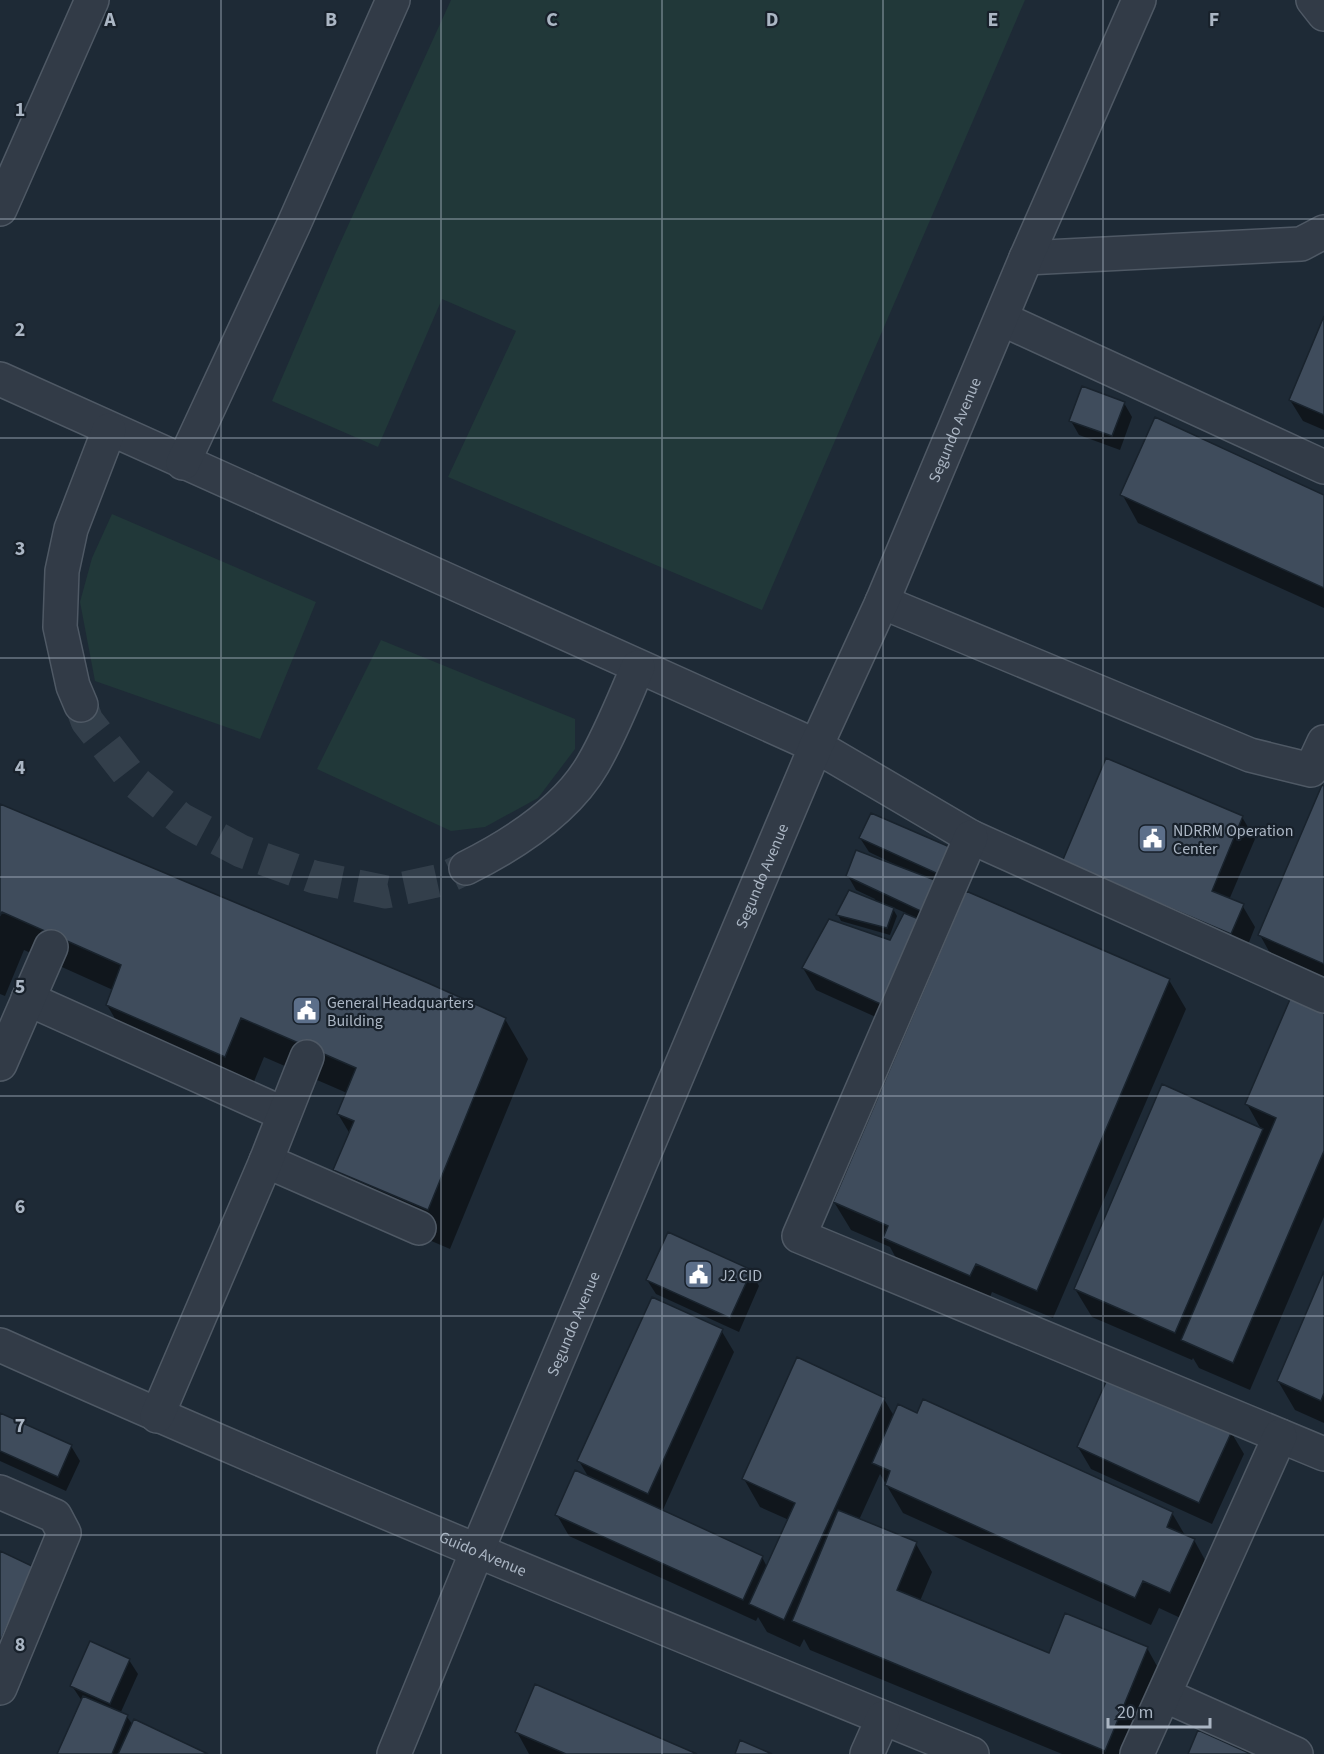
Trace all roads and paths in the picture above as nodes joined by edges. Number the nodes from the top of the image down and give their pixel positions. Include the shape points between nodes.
1 (92, 0) edge
2 (393, 0) edge
3 (1139, 0) edge
4 (1313, 0) edge
5 (1324, 14) edge
6 (0, 209) edge
7 (1324, 232) edge
8 (1026, 258) junction
9 (1002, 318) junction
10 (0, 379) edge
11 (109, 430) junction
12 (183, 463) junction
13 (1324, 467) edge
14 (882, 602) junction
15 (638, 667) junction
16 (81, 705) tunnel mouth
17 (1324, 742) edge
18 (816, 746) junction
19 (971, 837) junction
20 (466, 868) tunnel mouth
21 (51, 947) dead end
22 (1324, 996) edge
23 (28, 999) junction
24 (3, 1051) edge
25 (307, 1057) dead end
26 (284, 1114) junction
27 (266, 1161) junction
28 (419, 1228) dead end
29 (0, 1346) edge
30 (158, 1416) junction
31 (1280, 1436) junction
32 (1324, 1454) edge
33 (0, 1492) edge
34 (477, 1551) junction
35 (0, 1688) edge
36 (1164, 1695) junction
37 (883, 1718) junction
38 (394, 1754) edge
39 (867, 1754) edge
40 (972, 1754) edge
41 (1137, 1754) edge
42 (1296, 1754) edge

1 - 6 street
2 - 12 street
3 - 8 street, Segundo Avenue
4 - 5 street
7 - 8 street via 1301,244
8 - 9 street, Segundo Avenue
9 - 13 street
9 - 14 street, Segundo Avenue
10 - 11 street
11 - 12 street
11 - 16 street via 71,529 62,571 60,627
12 - 15 street
14 - 17 street via 1250,755 1311,770
14 - 18 street, Segundo Avenue
15 - 18 street
15 - 20 street via 593,764 569,797 494,854
18 - 19 street
18 - 34 street, Segundo Avenue
19 - 22 street
19 - 31 street via 799,1236
21 - 23 street
23 - 24 street
23 - 26 street
25 - 26 street
26 - 27 street
27 - 28 street
27 - 30 street
29 - 30 street, Guido Avenue
30 - 34 street, Guido Avenue
31 - 32 street
31 - 36 street
33 - 35 street via 55,1516 64,1533
34 - 37 street, Guido Avenue
34 - 38 street, Segundo Avenue
36 - 41 street
36 - 42 street
37 - 39 street
37 - 40 street, Guido Avenue

